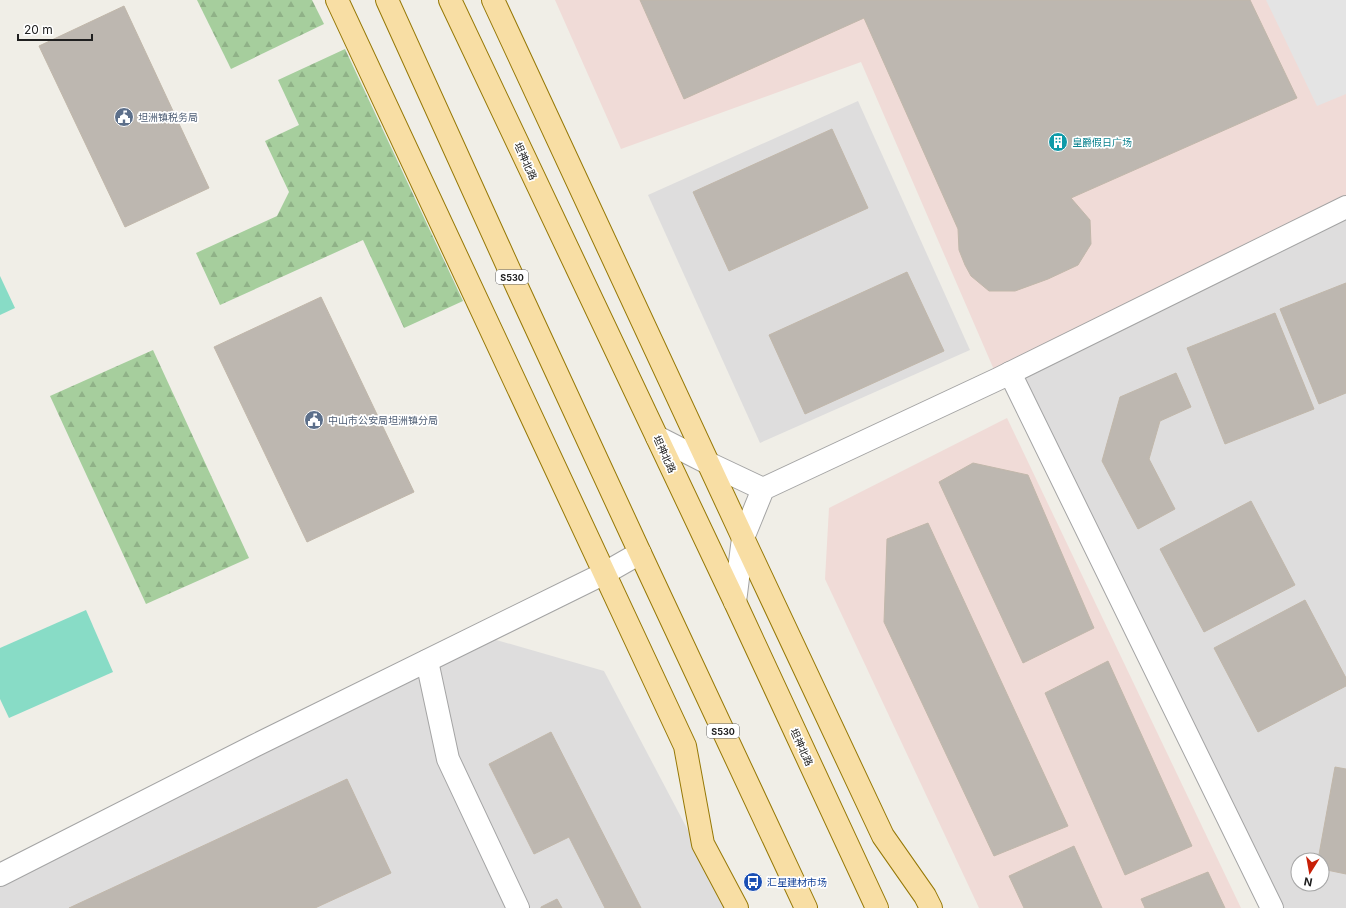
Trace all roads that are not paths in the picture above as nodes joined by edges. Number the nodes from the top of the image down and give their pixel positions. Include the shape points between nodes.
1 (337, 0) edge
2 (388, 0) edge
3 (450, 0) edge
4 (493, 0) edge
5 (1346, 207) edge
6 (1010, 373) junction
7 (657, 437) junction
8 (708, 463) junction
9 (763, 488) junction
10 (743, 538) junction
11 (640, 554) junction
12 (605, 573) junction
13 (735, 602) junction
14 (427, 661) junction
15 (0, 875) edge
16 (518, 908) edge
17 (737, 908) edge
18 (806, 908) edge
19 (877, 908) edge
20 (931, 908) edge
21 (1272, 908) edge

1 - 12 main road
2 - 11 main road, S530
3 - 7 main road, 坦神北路
4 - 8 main road
5 - 6 street
6 - 9 street
6 - 21 street
7 - 8 street
7 - 13 main road, 坦神北路
8 - 9 street
8 - 10 main road
9 - 10 street
10 - 13 street
10 - 20 main road via 883,836
11 - 12 street
11 - 18 main road, S530
12 - 14 street
12 - 17 main road via 685,746 703,844
13 - 19 main road, 坦神北路
14 - 15 street
14 - 16 street via 448,759

